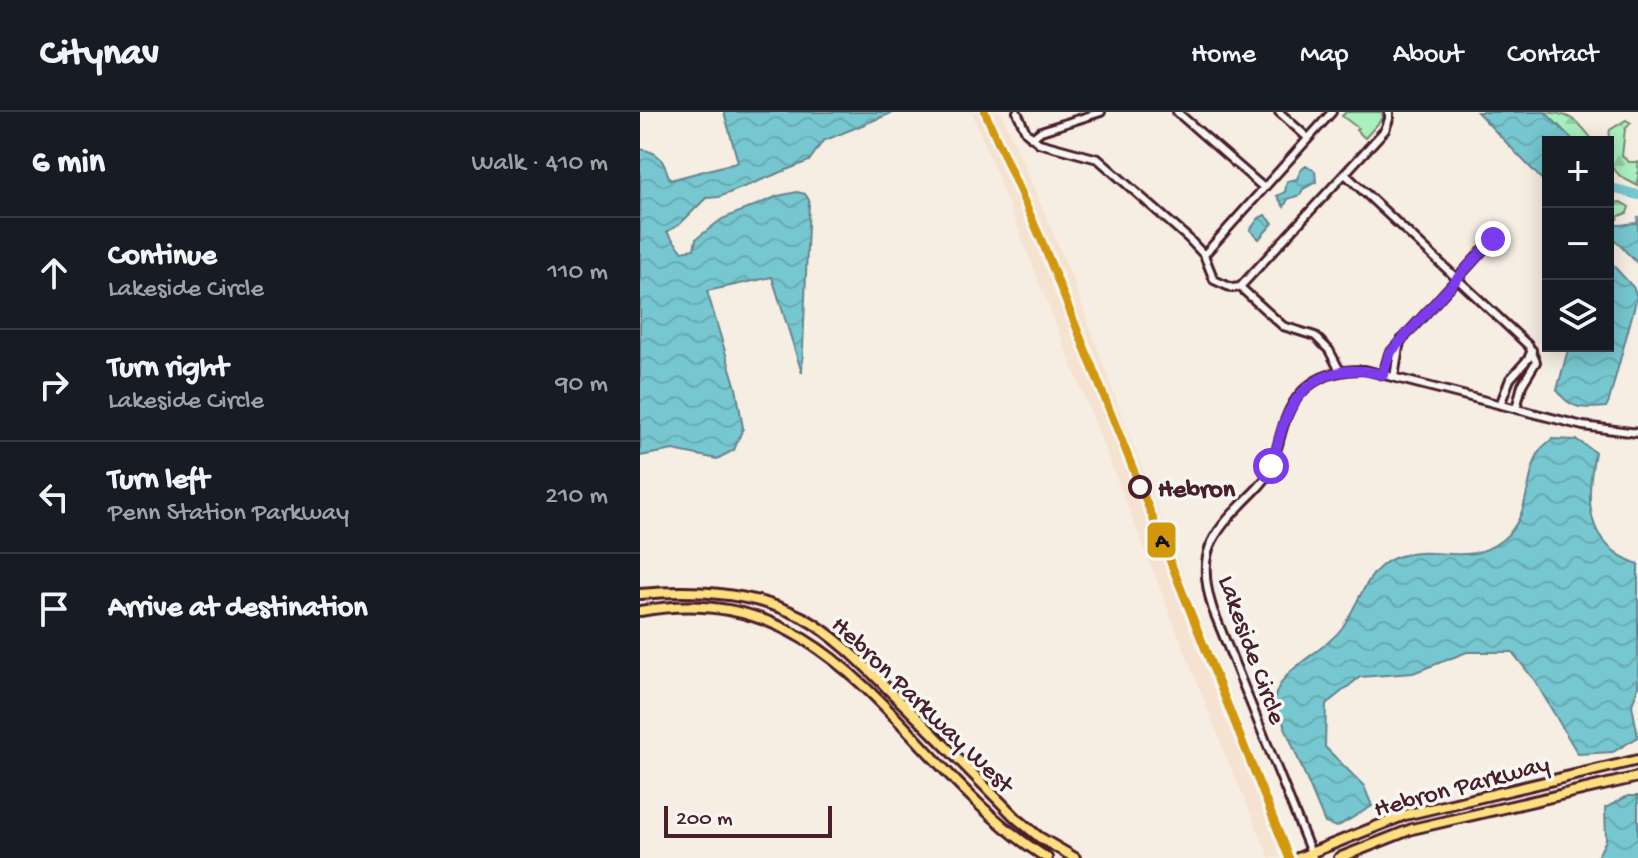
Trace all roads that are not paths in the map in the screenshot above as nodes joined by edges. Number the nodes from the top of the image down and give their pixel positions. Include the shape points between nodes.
1 (1017, 112) edge
2 (1101, 112) edge
3 (1177, 112) edge
4 (1279, 112) edge
5 (1332, 112) edge
6 (1389, 112) edge
7 (1032, 138) junction
8 (1308, 138) junction
9 (1345, 174) junction
10 (1264, 188) junction
11 (1493, 239) dead end
12 (1204, 255) junction
13 (1458, 277) junction
14 (1240, 287) junction
15 (1400, 341) junction
16 (1532, 350) junction
17 (1340, 371) junction
18 (1383, 375) junction
19 (1394, 377) junction
20 (1500, 405) junction
21 (1516, 409) junction
22 (1638, 433) edge
23 (640, 594) edge
24 (640, 611) edge
25 (1638, 760) edge
26 (1638, 777) edge
27 (1511, 790) junction
28 (1501, 793) junction
29 (1516, 807) junction
30 (1506, 809) junction
31 (1312, 855) edge
32 (1047, 858) edge
33 (1075, 858) edge
34 (1298, 858) edge
35 (1339, 858) edge

1 - 7 street
2 - 7 street
3 - 10 street
4 - 8 street
5 - 8 street
6 - 9 street via 1385,130
7 - 12 street via 1098,159
8 - 10 street
9 - 13 street
9 - 14 street
10 - 12 street
11 - 13 street
12 - 14 street via 1214,280
13 - 15 street
13 - 16 street
14 - 17 street via 1283,326 1315,336
15 - 18 street via 1389,354
15 - 19 street
16 - 20 street via 1510,379
16 - 21 street via 1536,362
17 - 18 street
17 - 31 street, Lakeside Circle via 1309,385 1292,407 1264,481 1213,538 1205,576 1213,610
18 - 19 street
19 - 20 street
20 - 21 street
21 - 22 street via 1599,430
23 - 33 main road, Hebron Parkway West via 722,594 770,605 821,629 1016,818
24 - 32 main road, Hebron Parkway West via 696,606 762,619 792,631 830,655 1000,823
25 - 27 main road, Hebron Parkway
26 - 29 main road, Hebron Parkway
27 - 28 main road, Hebron Parkway
27 - 29 main road
28 - 30 main road
28 - 31 main road, Hebron Parkway via 1405,815
29 - 30 main road, Hebron Parkway
30 - 35 main road, Hebron Parkway via 1406,831
31 - 34 main road, Hebron Parkway

